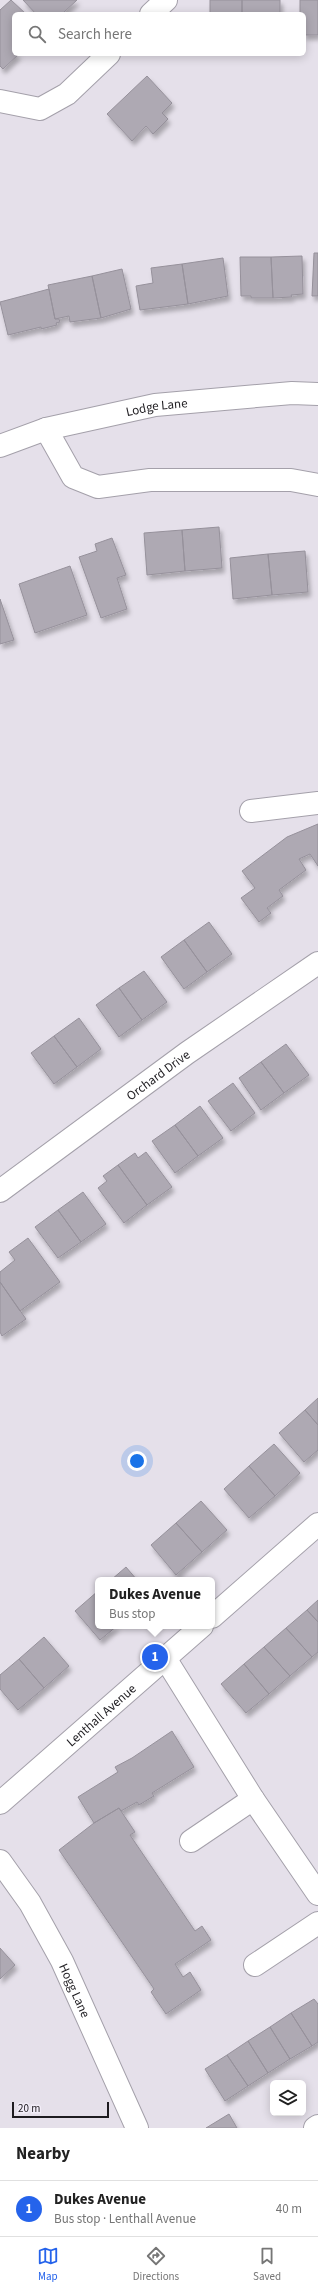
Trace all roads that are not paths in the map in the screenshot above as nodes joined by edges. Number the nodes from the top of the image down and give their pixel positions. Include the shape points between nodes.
1 (166, 0) edge
2 (153, 12) edge
3 (107, 56) edge
4 (0, 101) edge
5 (318, 394) edge
6 (46, 429) junction
7 (0, 446) edge
8 (318, 485) edge
9 (318, 803) edge
10 (251, 811) dead end
11 (318, 963) edge
12 (0, 1191) edge
13 (318, 1524) edge
14 (215, 1614) edge
15 (199, 1629) edge
16 (166, 1658) junction
17 (253, 1799) junction
18 (0, 1803) edge
19 (191, 1841) dead end
20 (0, 1861) edge
21 (318, 1894) edge
22 (318, 1923) edge
23 (255, 1965) dead end
24 (318, 2126) edge
25 (137, 2128) edge
26 (315, 2128) edge

1 - 2 street
3 - 4 street via 67,94 40,109
5 - 6 street, Lodge Lane via 292,393 155,405
6 - 7 street, Lodge Lane
6 - 8 street via 74,477 98,487 150,480 291,480
9 - 10 street
11 - 12 street, Orchard Drive via 187,1053
13 - 14 street
15 - 16 street, Lenthall Avenue
16 - 17 street
16 - 18 street, Lenthall Avenue
17 - 19 street
17 - 21 street
20 - 25 street, Hogg Lane via 30,1903 62,1961
22 - 23 street
24 - 26 street

